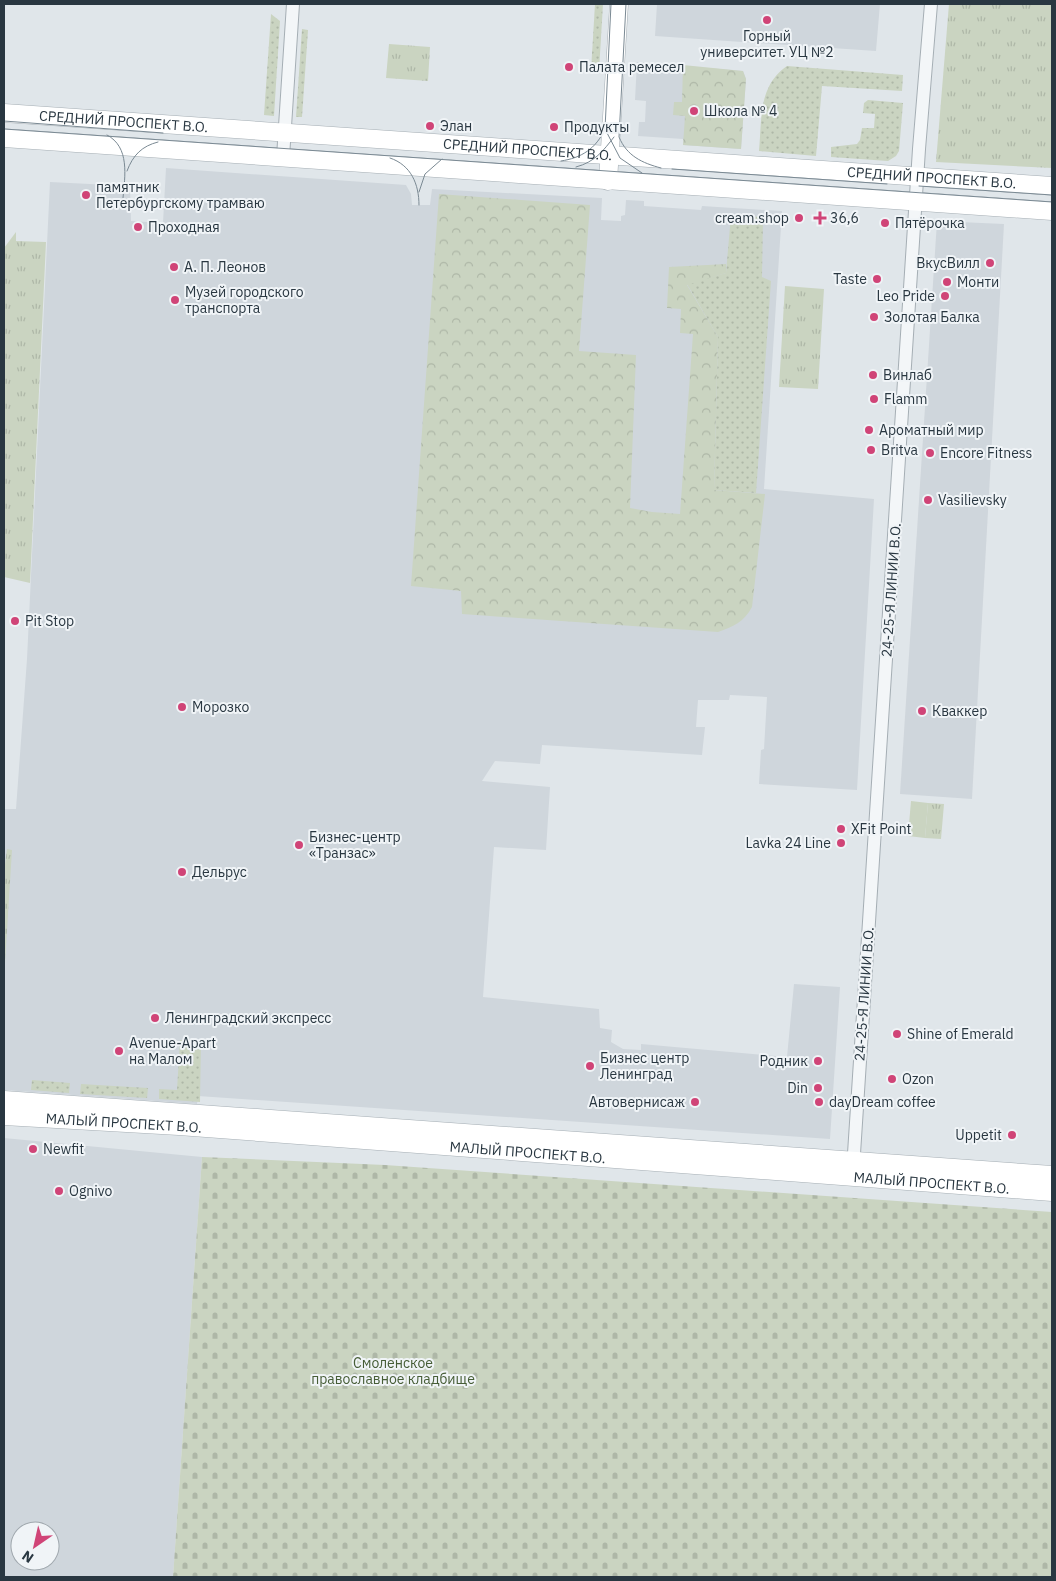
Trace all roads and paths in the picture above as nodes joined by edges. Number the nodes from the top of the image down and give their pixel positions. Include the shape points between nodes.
1 (293, 4) edge
2 (619, 4) edge
3 (931, 4) edge
4 (4, 113) edge
5 (285, 133) junction
6 (4, 138) edge
7 (610, 156) junction
8 (283, 157) junction
9 (918, 177) junction
10 (608, 181) junction
11 (1052, 186) edge
12 (916, 202) junction
13 (1052, 211) edge
14 (4, 1100) edge
15 (4, 1116) edge
16 (853, 1169) junction
17 (1052, 1175) edge
18 (1052, 1192) edge

1 - 5 street
2 - 7 main road
3 - 9 street, 24-25-Я ЛИНИИ В.О.
4 - 5 main road, СРЕДНИЙ ПРОСПЕКТ В.О.
5 - 7 main road, СРЕДНИЙ ПРОСПЕКТ В.О.
5 - 8 street
6 - 8 main road, СРЕДНИЙ ПРОСПЕКТ В.О.
7 - 9 main road, СРЕДНИЙ ПРОСПЕКТ В.О.
7 - 10 main road
8 - 10 main road, СРЕДНИЙ ПРОСПЕКТ В.О.
9 - 11 main road, СРЕДНИЙ ПРОСПЕКТ В.О.
9 - 12 street, 24-25-Я ЛИНИИ В.О.
10 - 12 main road, СРЕДНИЙ ПРОСПЕКТ В.О.
12 - 13 main road, СРЕДНИЙ ПРОСПЕКТ В.О.
12 - 16 street, 24-25-Я ЛИНИИ В.О.
14 - 16 main road, МАЛЫЙ ПРОСПЕКТ В.О.
15 - 16 main road, МАЛЫЙ ПРОСПЕКТ В.О.
16 - 17 main road, МАЛЫЙ ПРОСПЕКТ В.О.
16 - 18 main road, МАЛЫЙ ПРОСПЕКТ В.О.

